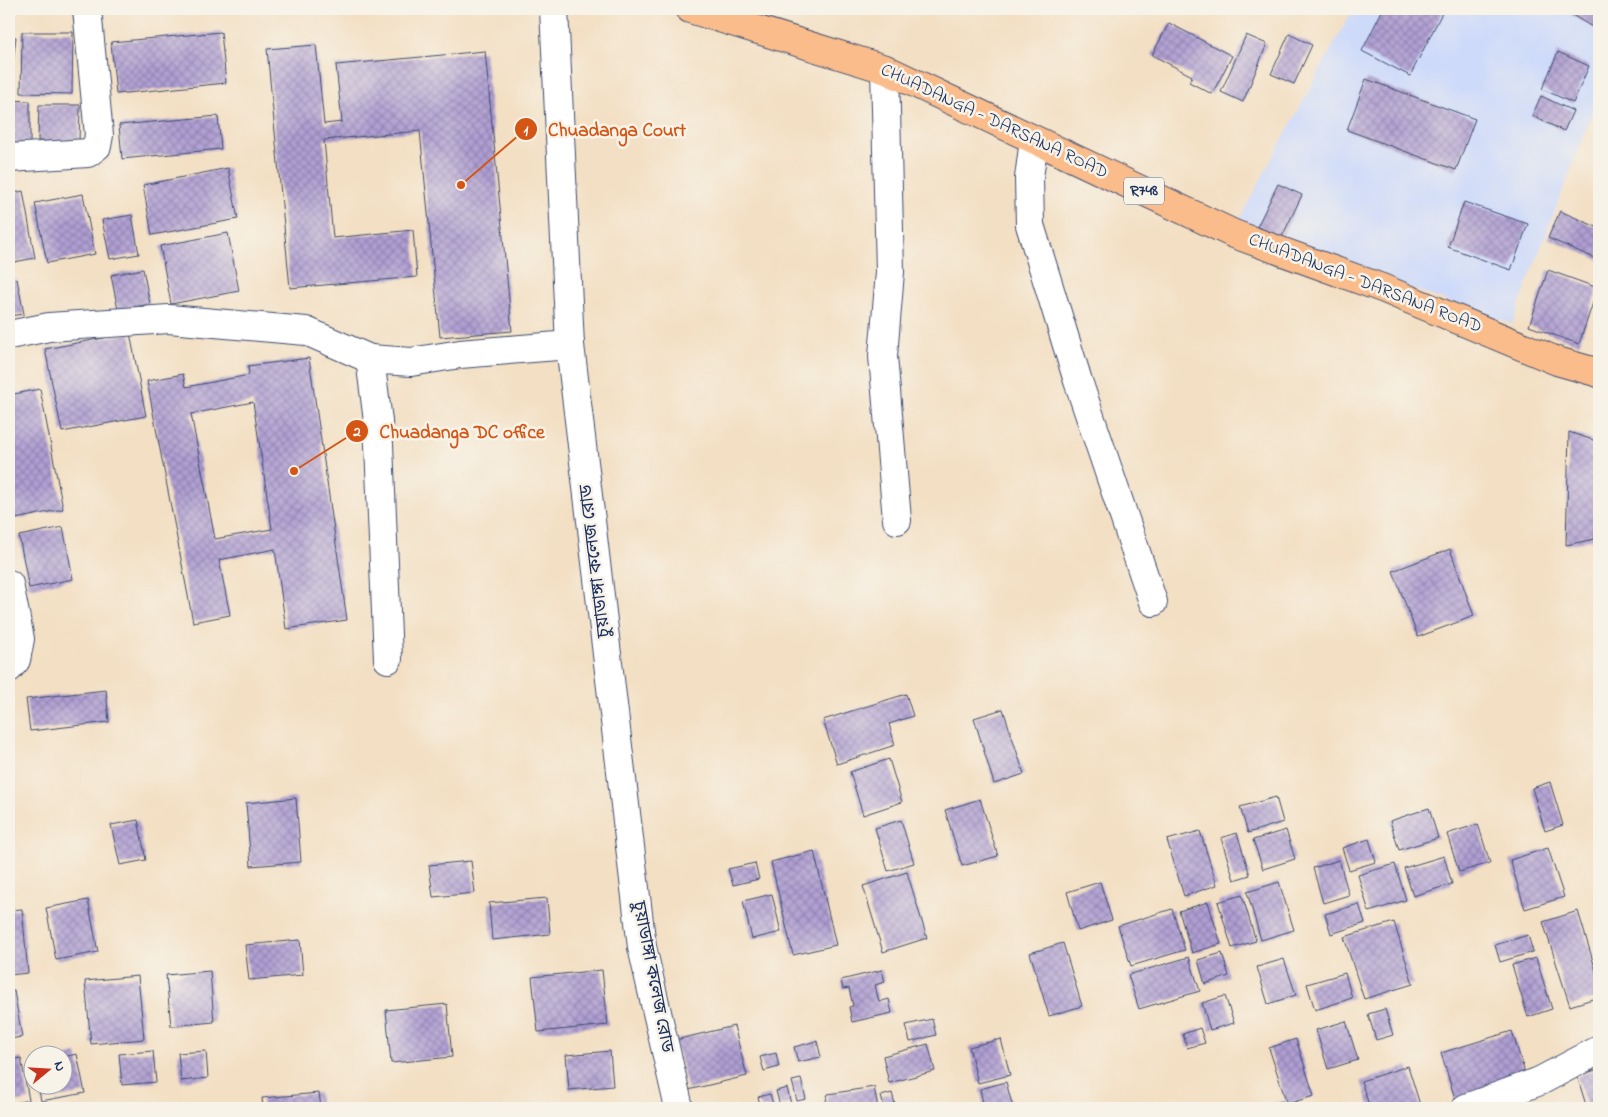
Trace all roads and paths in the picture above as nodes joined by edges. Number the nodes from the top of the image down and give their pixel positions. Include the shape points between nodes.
1 (87, 9) edge
2 (554, 9) edge
3 (690, 9) edge
4 (885, 69) junction
5 (1034, 140) junction
6 (9, 158) edge
7 (9, 335) edge
8 (570, 345) junction
9 (370, 359) junction
10 (1599, 373) edge
11 (897, 520) dead end
12 (9, 584) edge
13 (1153, 602) dead end
14 (388, 659) dead end
15 (9, 668) edge
16 (1599, 1050) edge
17 (679, 1108) edge
18 (1466, 1108) edge

1 - 6 street via 100,135 97,146 88,153
2 - 8 street, চুয়াডাঙ্গা কলেজ রোড
3 - 4 main road, CHUADANGA - DARSANA ROAD / R748
4 - 5 main road, CHUADANGA - DARSANA ROAD / R748
4 - 11 street via 890,272 883,356
5 - 10 main road, CHUADANGA - DARSANA ROAD / R748 via 1234,234 1382,288 1557,361
5 - 13 street via 1029,178 1030,225 1078,381
7 - 9 street via 49,327 169,319 306,331
8 - 9 street via 460,354 411,362
8 - 17 street, চুয়াডাঙ্গা কলেজ রোড via 642,947
9 - 14 street via 378,421
12 - 15 street via 20,639 16,660
16 - 18 street via 1540,1081

